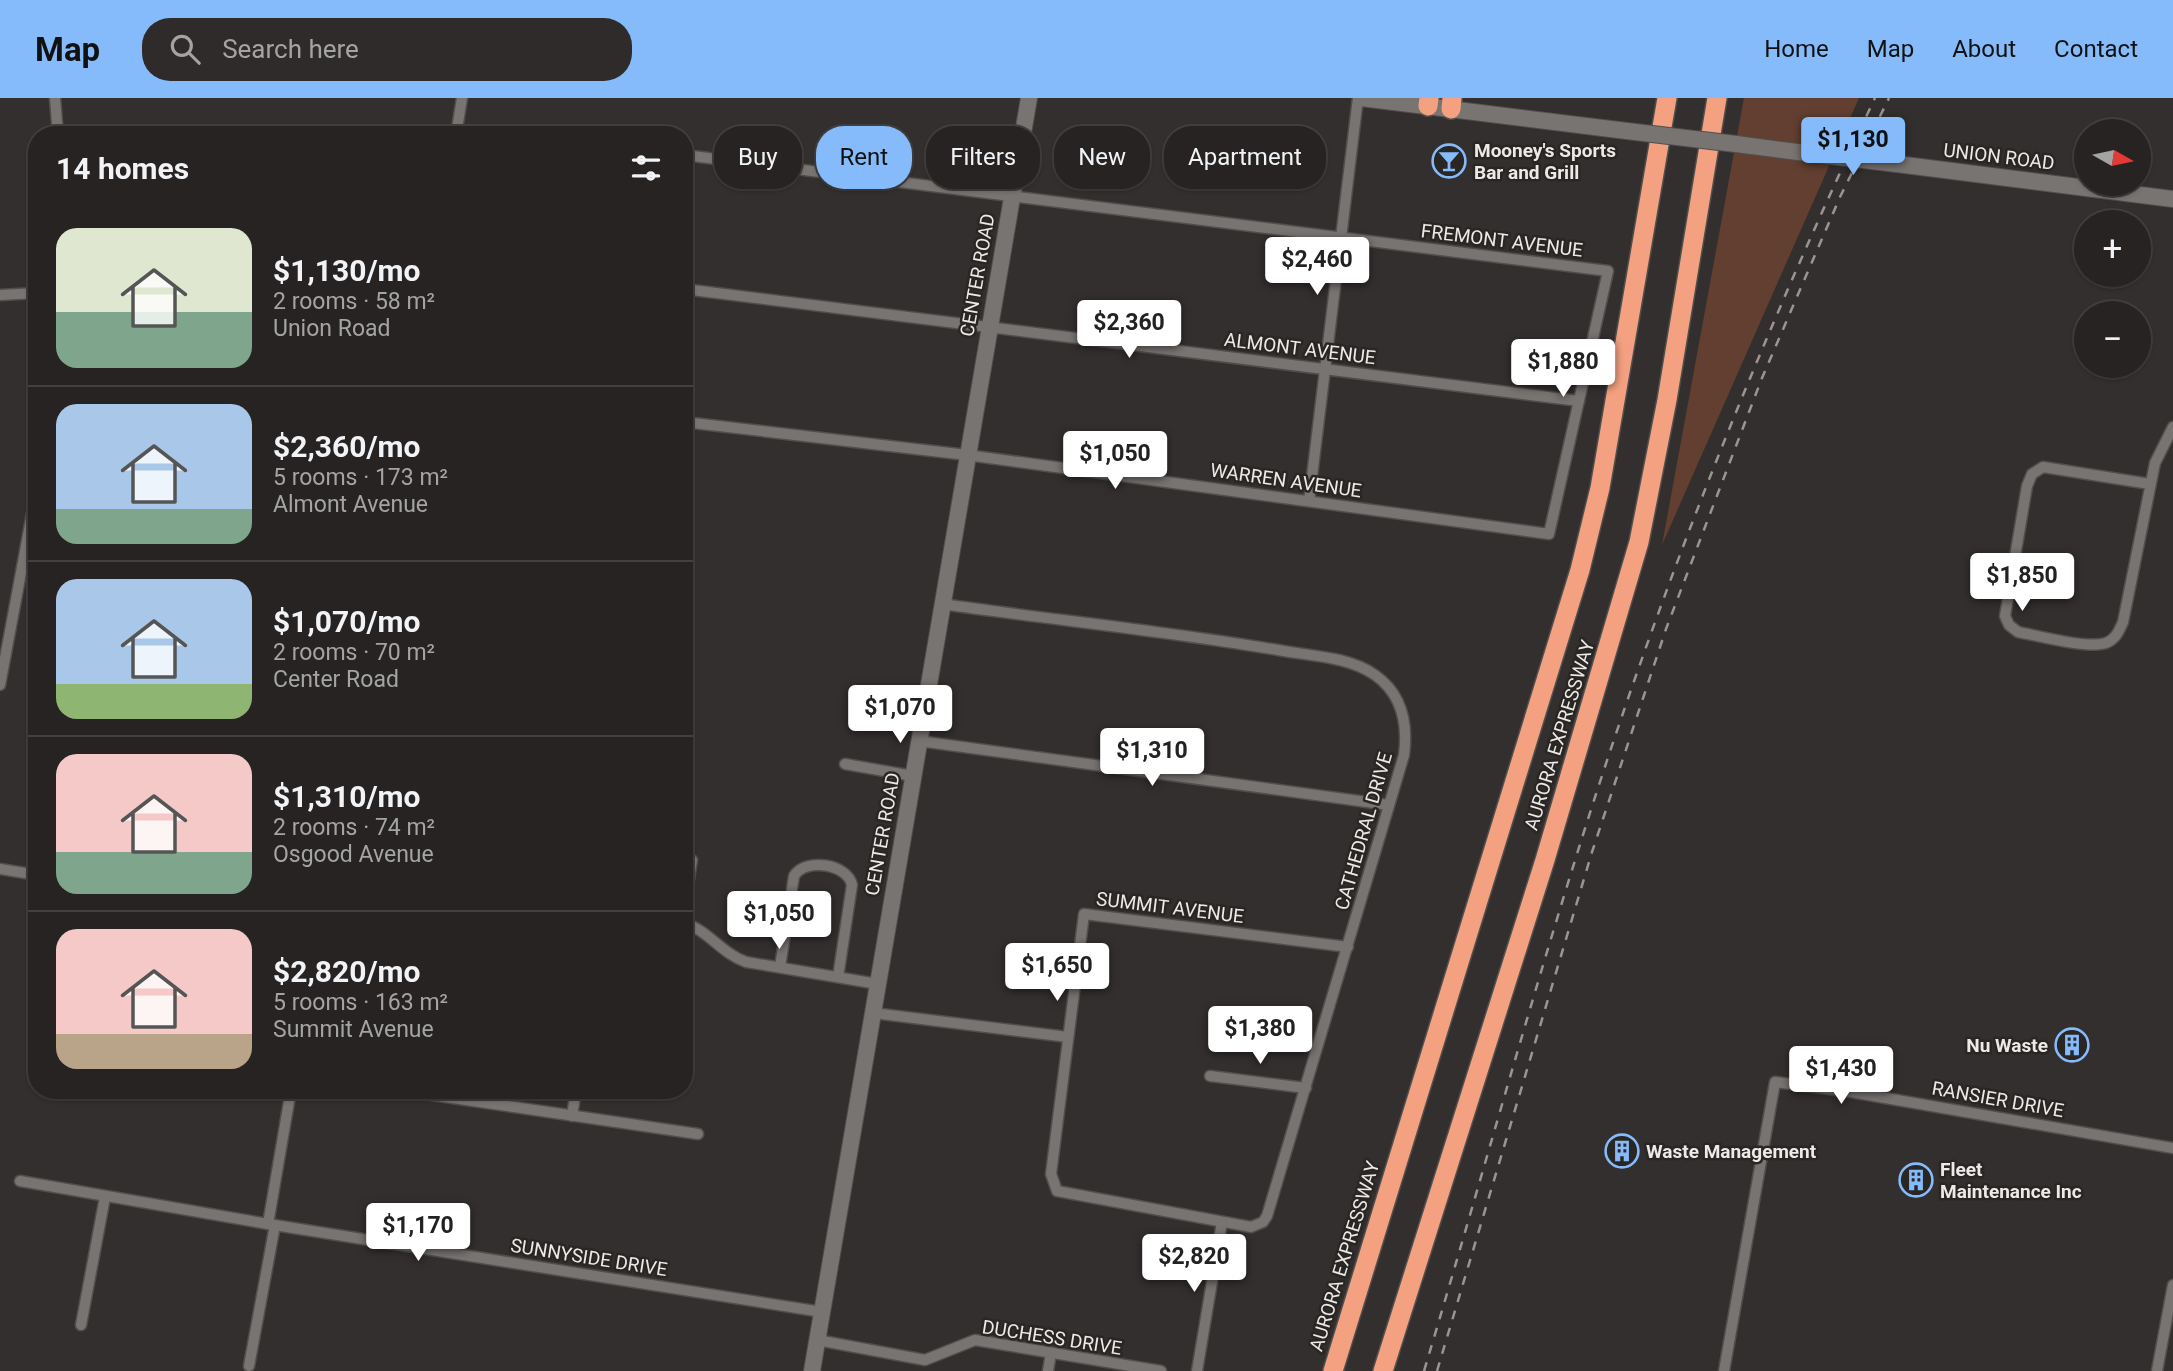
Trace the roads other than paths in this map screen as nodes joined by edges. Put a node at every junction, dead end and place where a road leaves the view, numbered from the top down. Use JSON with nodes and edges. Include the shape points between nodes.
{"nodes":[{"id":1,"x":55,"y":98,"type":"edge"},
{"id":2,"x":462,"y":98,"type":"edge"},
{"id":3,"x":1029,"y":98,"type":"edge"},
{"id":4,"x":1359,"y":98,"type":"edge"},
{"id":5,"x":1667,"y":98,"type":"edge"},
{"id":6,"x":1717,"y":98,"type":"edge"},
{"id":7,"x":1428,"y":102,"type":"edge"},
{"id":8,"x":1452,"y":104,"type":"edge"},
{"id":9,"x":57,"y":126,"type":"edge"},
{"id":10,"x":457,"y":126,"type":"edge"},
{"id":11,"x":693,"y":156,"type":"edge"},
{"id":12,"x":1012,"y":195,"type":"junction"},
{"id":13,"x":2173,"y":199,"type":"edge"},
{"id":14,"x":1340,"y":238,"type":"junction"},
{"id":15,"x":693,"y":290,"type":"edge"},
{"id":16,"x":28,"y":293,"type":"edge"},
{"id":17,"x":0,"y":295,"type":"edge"},
{"id":18,"x":989,"y":328,"type":"junction"},
{"id":19,"x":1325,"y":369,"type":"junction"},
{"id":20,"x":1578,"y":401,"type":"junction"},
{"id":21,"x":693,"y":423,"type":"edge"},
{"id":22,"x":2173,"y":427,"type":"edge"},
{"id":23,"x":967,"y":455,"type":"junction"},
{"id":24,"x":2150,"y":484,"type":"junction"},
{"id":25,"x":1308,"y":501,"type":"junction"},
{"id":26,"x":28,"y":535,"type":"edge"},
{"id":27,"x":942,"y":604,"type":"junction"},
{"id":28,"x":0,"y":685,"type":"edge"},
{"id":29,"x":919,"y":741,"type":"junction"},
{"id":30,"x":845,"y":764,"type":"dead end"},
{"id":31,"x":913,"y":776,"type":"junction"},
{"id":32,"x":1389,"y":805,"type":"junction"},
{"id":33,"x":0,"y":869,"type":"edge"},
{"id":34,"x":28,"y":874,"type":"edge"},
{"id":35,"x":693,"y":926,"type":"edge"},
{"id":36,"x":1348,"y":947,"type":"junction"},
{"id":37,"x":780,"y":967,"type":"junction"},
{"id":38,"x":838,"y":977,"type":"junction"},
{"id":39,"x":878,"y":984,"type":"junction"},
{"id":40,"x":873,"y":1013,"type":"junction"},
{"id":41,"x":1068,"y":1037,"type":"junction"},
{"id":42,"x":1210,"y":1076,"type":"dead end"},
{"id":43,"x":1306,"y":1088,"type":"junction"},
{"id":44,"x":290,"y":1099,"type":"edge"},
{"id":45,"x":458,"y":1099,"type":"edge"},
{"id":46,"x":575,"y":1099,"type":"edge"},
{"id":47,"x":572,"y":1116,"type":"junction"},
{"id":48,"x":698,"y":1134,"type":"dead end"},
{"id":49,"x":2173,"y":1148,"type":"edge"},
{"id":50,"x":20,"y":1181,"type":"dead end"},
{"id":51,"x":105,"y":1197,"type":"junction"},
{"id":52,"x":1222,"y":1222,"type":"junction"},
{"id":53,"x":271,"y":1225,"type":"junction"},
{"id":54,"x":2173,"y":1285,"type":"edge"},
{"id":55,"x":822,"y":1312,"type":"junction"},
{"id":56,"x":81,"y":1325,"type":"dead end"},
{"id":57,"x":817,"y":1340,"type":"junction"},
{"id":58,"x":1051,"y":1353,"type":"junction"},
{"id":59,"x":249,"y":1366,"type":"dead end"},
{"id":60,"x":812,"y":1371,"type":"edge"},
{"id":61,"x":1048,"y":1371,"type":"edge"},
{"id":62,"x":1161,"y":1371,"type":"edge"},
{"id":63,"x":1197,"y":1371,"type":"edge"},
{"id":64,"x":1333,"y":1371,"type":"edge"},
{"id":65,"x":1384,"y":1371,"type":"edge"},
{"id":66,"x":1724,"y":1371,"type":"edge"},
{"id":67,"x":2157,"y":1371,"type":"edge"}],
"edges":[{"from":1,"to":9,"type":"street"},
{"from":2,"to":10,"type":"street"},
{"from":3,"to":12,"type":"main road","name":"CENTER ROAD"},
{"from":4,"to":7,"type":"main road","name":"UNION ROAD"},
{"from":4,"to":14,"type":"street"},
{"from":5,"to":64,"type":"highway","name":"AURORA EXPRESSWAY","via":[[1600,488],[1580,570]]},
{"from":6,"to":65,"type":"highway","name":"AURORA EXPRESSWAY","via":[[1639,542],[1545,860]]},
{"from":7,"to":8,"type":"main road","name":"UNION ROAD"},
{"from":8,"to":13,"type":"main road","name":"UNION ROAD","bridge":true,"via":[[1627,131]]},
{"from":11,"to":12,"type":"street","name":"FREMONT AVENUE"},
{"from":12,"to":14,"type":"street","name":"FREMONT AVENUE"},
{"from":12,"to":18,"type":"main road","name":"CENTER ROAD"},
{"from":14,"to":19,"type":"street"},
{"from":14,"to":20,"type":"street","name":"FREMONT AVENUE","via":[[1608,271]]},
{"from":15,"to":18,"type":"street","name":"ALMONT AVENUE"},
{"from":16,"to":17,"type":"street"},
{"from":18,"to":19,"type":"street","name":"ALMONT AVENUE"},
{"from":18,"to":23,"type":"main road","name":"CENTER ROAD"},
{"from":19,"to":20,"type":"street","name":"ALMONT AVENUE"},
{"from":19,"to":25,"type":"street"},
{"from":20,"to":25,"type":"street","name":"WARREN AVENUE","via":[[1549,534]]},
{"from":21,"to":23,"type":"street","name":"WARREN AVENUE"},
{"from":22,"to":24,"type":"street"},
{"from":23,"to":25,"type":"street","name":"WARREN AVENUE"},
{"from":23,"to":27,"type":"main road","name":"CENTER ROAD"},
{"from":24,"to":24,"type":"street","via":[[2117,636],[2092,644],[2018,632],[2009,625],[2005,616],[2032,474],[2043,467]]},
{"from":26,"to":28,"type":"street"},
{"from":27,"to":29,"type":"main road","name":"CENTER ROAD"},
{"from":27,"to":32,"type":"street","name":"CATHEDRAL DRIVE","via":[[1236,643],[1365,669],[1395,697],[1406,729],[1404,755]]},
{"from":29,"to":31,"type":"main road","name":"CENTER ROAD"},
{"from":29,"to":32,"type":"street"},
{"from":30,"to":31,"type":"street"},
{"from":31,"to":39,"type":"main road","name":"CENTER ROAD"},
{"from":32,"to":36,"type":"street","name":"CATHEDRAL DRIVE"},
{"from":33,"to":34,"type":"street"},
{"from":35,"to":37,"type":"street","via":[[731,956]]},
{"from":36,"to":41,"type":"street","name":"SUMMIT AVENUE","via":[[1084,914]]},
{"from":36,"to":43,"type":"street","name":"CATHEDRAL DRIVE"},
{"from":37,"to":38,"type":"street"},
{"from":37,"to":38,"type":"street","via":[[799,868],[807,864],[844,870],[852,885]]},
{"from":38,"to":39,"type":"street"},
{"from":39,"to":40,"type":"main road","name":"CENTER ROAD"},
{"from":40,"to":41,"type":"street"},
{"from":40,"to":55,"type":"main road","name":"CENTER ROAD"},
{"from":41,"to":52,"type":"street","name":"SUMMIT AVENUE","via":[[1051,1174],[1057,1191]]},
{"from":42,"to":43,"type":"street"},
{"from":43,"to":52,"type":"street","name":"CATHEDRAL DRIVE","via":[[1267,1216],[1251,1227]]},
{"from":44,"to":53,"type":"street"},
{"from":45,"to":47,"type":"street"},
{"from":46,"to":47,"type":"street"},
{"from":47,"to":48,"type":"street"},
{"from":49,"to":66,"type":"street","name":"RANSIER DRIVE","via":[[1775,1082]]},
{"from":50,"to":51,"type":"street","name":"SUNNYSIDE DRIVE"},
{"from":51,"to":53,"type":"street","name":"SUNNYSIDE DRIVE"},
{"from":51,"to":56,"type":"street"},
{"from":52,"to":63,"type":"street"},
{"from":53,"to":55,"type":"street","name":"SUNNYSIDE DRIVE"},
{"from":53,"to":59,"type":"street"},
{"from":54,"to":67,"type":"street"},
{"from":55,"to":57,"type":"main road","name":"CENTER ROAD"},
{"from":57,"to":58,"type":"street","name":"DUCHESS DRIVE","via":[[925,1360],[975,1340]]},
{"from":57,"to":60,"type":"main road","name":"CENTER ROAD"},
{"from":58,"to":61,"type":"street"},
{"from":58,"to":62,"type":"street","name":"DUCHESS DRIVE"}]}
